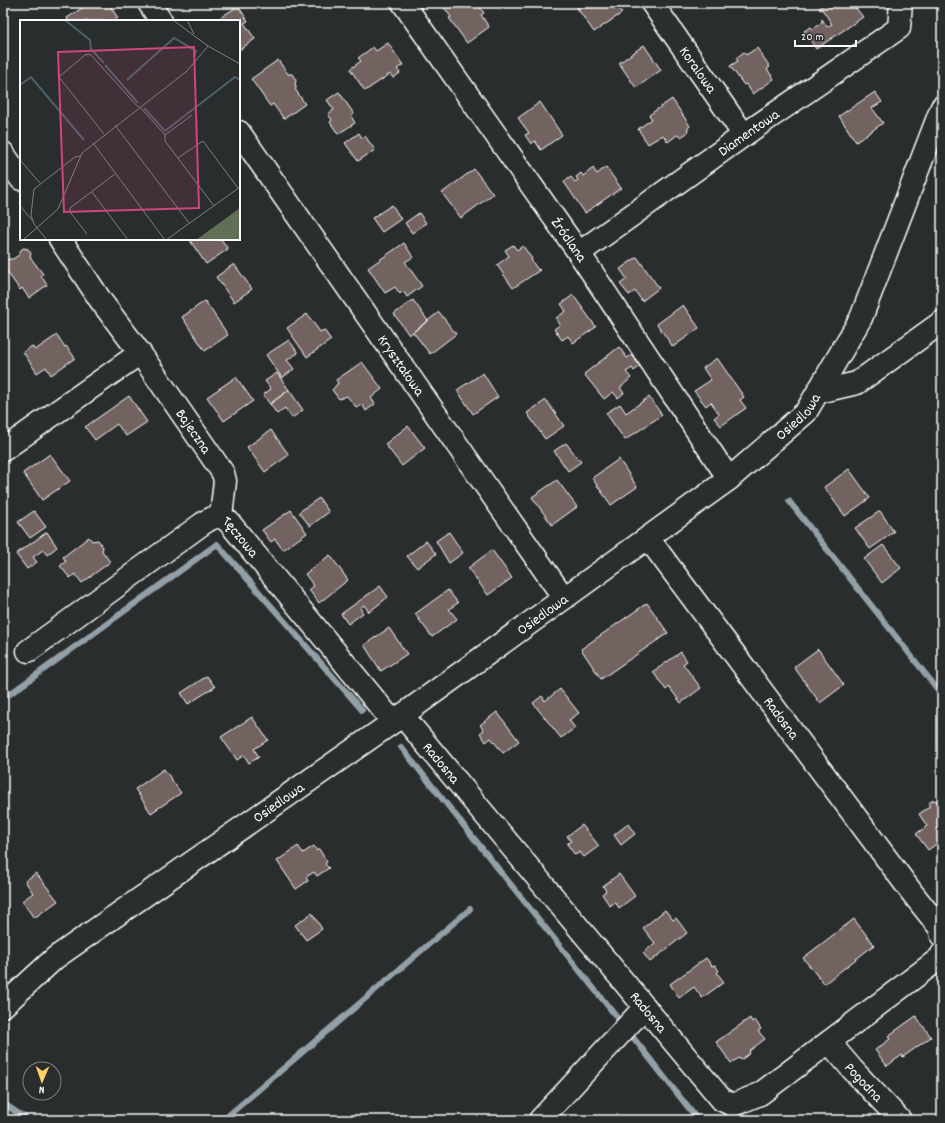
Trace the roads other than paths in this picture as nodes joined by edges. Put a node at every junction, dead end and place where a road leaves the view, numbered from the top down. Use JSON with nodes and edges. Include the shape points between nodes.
{"nodes":[{"id":1,"x":149,"y":3,"type":"edge"},
{"id":2,"x":404,"y":3,"type":"edge"},
{"id":3,"x":652,"y":3,"type":"edge"},
{"id":4,"x":901,"y":3,"type":"edge"},
{"id":5,"x":160,"y":20,"type":"edge"},
{"id":6,"x":942,"y":107,"type":"edge"},
{"id":7,"x":240,"y":133,"type":"edge"},
{"id":8,"x":744,"y":135,"type":"junction"},
{"id":9,"x":3,"y":153,"type":"edge"},
{"id":10,"x":20,"y":178,"type":"edge"},
{"id":11,"x":61,"y":240,"type":"edge"},
{"id":12,"x":579,"y":253,"type":"junction"},
{"id":13,"x":942,"y":322,"type":"edge"},
{"id":14,"x":140,"y":353,"type":"junction"},
{"id":15,"x":818,"y":392,"type":"junction"},
{"id":16,"x":3,"y":450,"type":"edge"},
{"id":17,"x":729,"y":479,"type":"junction"},
{"id":18,"x":221,"y":516,"type":"junction"},
{"id":19,"x":648,"y":538,"type":"junction"},
{"id":20,"x":564,"y":598,"type":"junction"},
{"id":21,"x":28,"y":651,"type":"dead end"},
{"id":22,"x":397,"y":719,"type":"junction"},
{"id":23,"x":942,"y":936,"type":"edge"},
{"id":24,"x":942,"y":954,"type":"edge"},
{"id":25,"x":3,"y":1006,"type":"edge"},
{"id":26,"x":645,"y":1007,"type":"junction"},
{"id":27,"x":829,"y":1042,"type":"junction"},
{"id":28,"x":540,"y":1120,"type":"edge"},
{"id":29,"x":900,"y":1120,"type":"edge"}],
"edges":[{"from":1,"to":5,"type":"street"},
{"from":2,"to":12,"type":"street","name":"Źródlana"},
{"from":3,"to":8,"type":"street","name":"Koralowa"},
{"from":4,"to":8,"type":"street","name":"Diamentowa","via":[[899,28]]},
{"from":6,"to":15,"type":"street","name":"Osiedlowa","via":[[861,318]]},
{"from":7,"to":20,"type":"street","name":"Kryształowa"},
{"from":8,"to":12,"type":"street","name":"Diamentowa"},
{"from":9,"to":10,"type":"street"},
{"from":11,"to":14,"type":"street","name":"Bajeczna","via":[[101,301]]},
{"from":12,"to":17,"type":"street","name":"Źródlana"},
{"from":13,"to":15,"type":"street","via":[[857,383]]},
{"from":14,"to":16,"type":"street"},
{"from":14,"to":18,"type":"street","name":"Bajeczna","via":[[223,473],[225,481]]},
{"from":15,"to":17,"type":"street","name":"Osiedlowa","via":[[806,412]]},
{"from":17,"to":19,"type":"street","name":"Osiedlowa"},
{"from":18,"to":21,"type":"street","name":"Tęczowa","via":[[211,518],[202,524]]},
{"from":18,"to":22,"type":"street","name":"Tęczowa","via":[[228,521]]},
{"from":19,"to":20,"type":"street","name":"Osiedlowa"},
{"from":19,"to":23,"type":"street","name":"Radosna","via":[[912,894],[940,928]]},
{"from":20,"to":22,"type":"street","name":"Osiedlowa"},
{"from":22,"to":25,"type":"street","name":"Osiedlowa","via":[[56,958]]},
{"from":22,"to":26,"type":"street","name":"Radosna"},
{"from":24,"to":27,"type":"street","name":"Radosna"},
{"from":26,"to":27,"type":"street","name":"Radosna","via":[[722,1100],[734,1105],[760,1094]]},
{"from":26,"to":28,"type":"street"},
{"from":27,"to":29,"type":"street","name":"Pogodna"}]}
